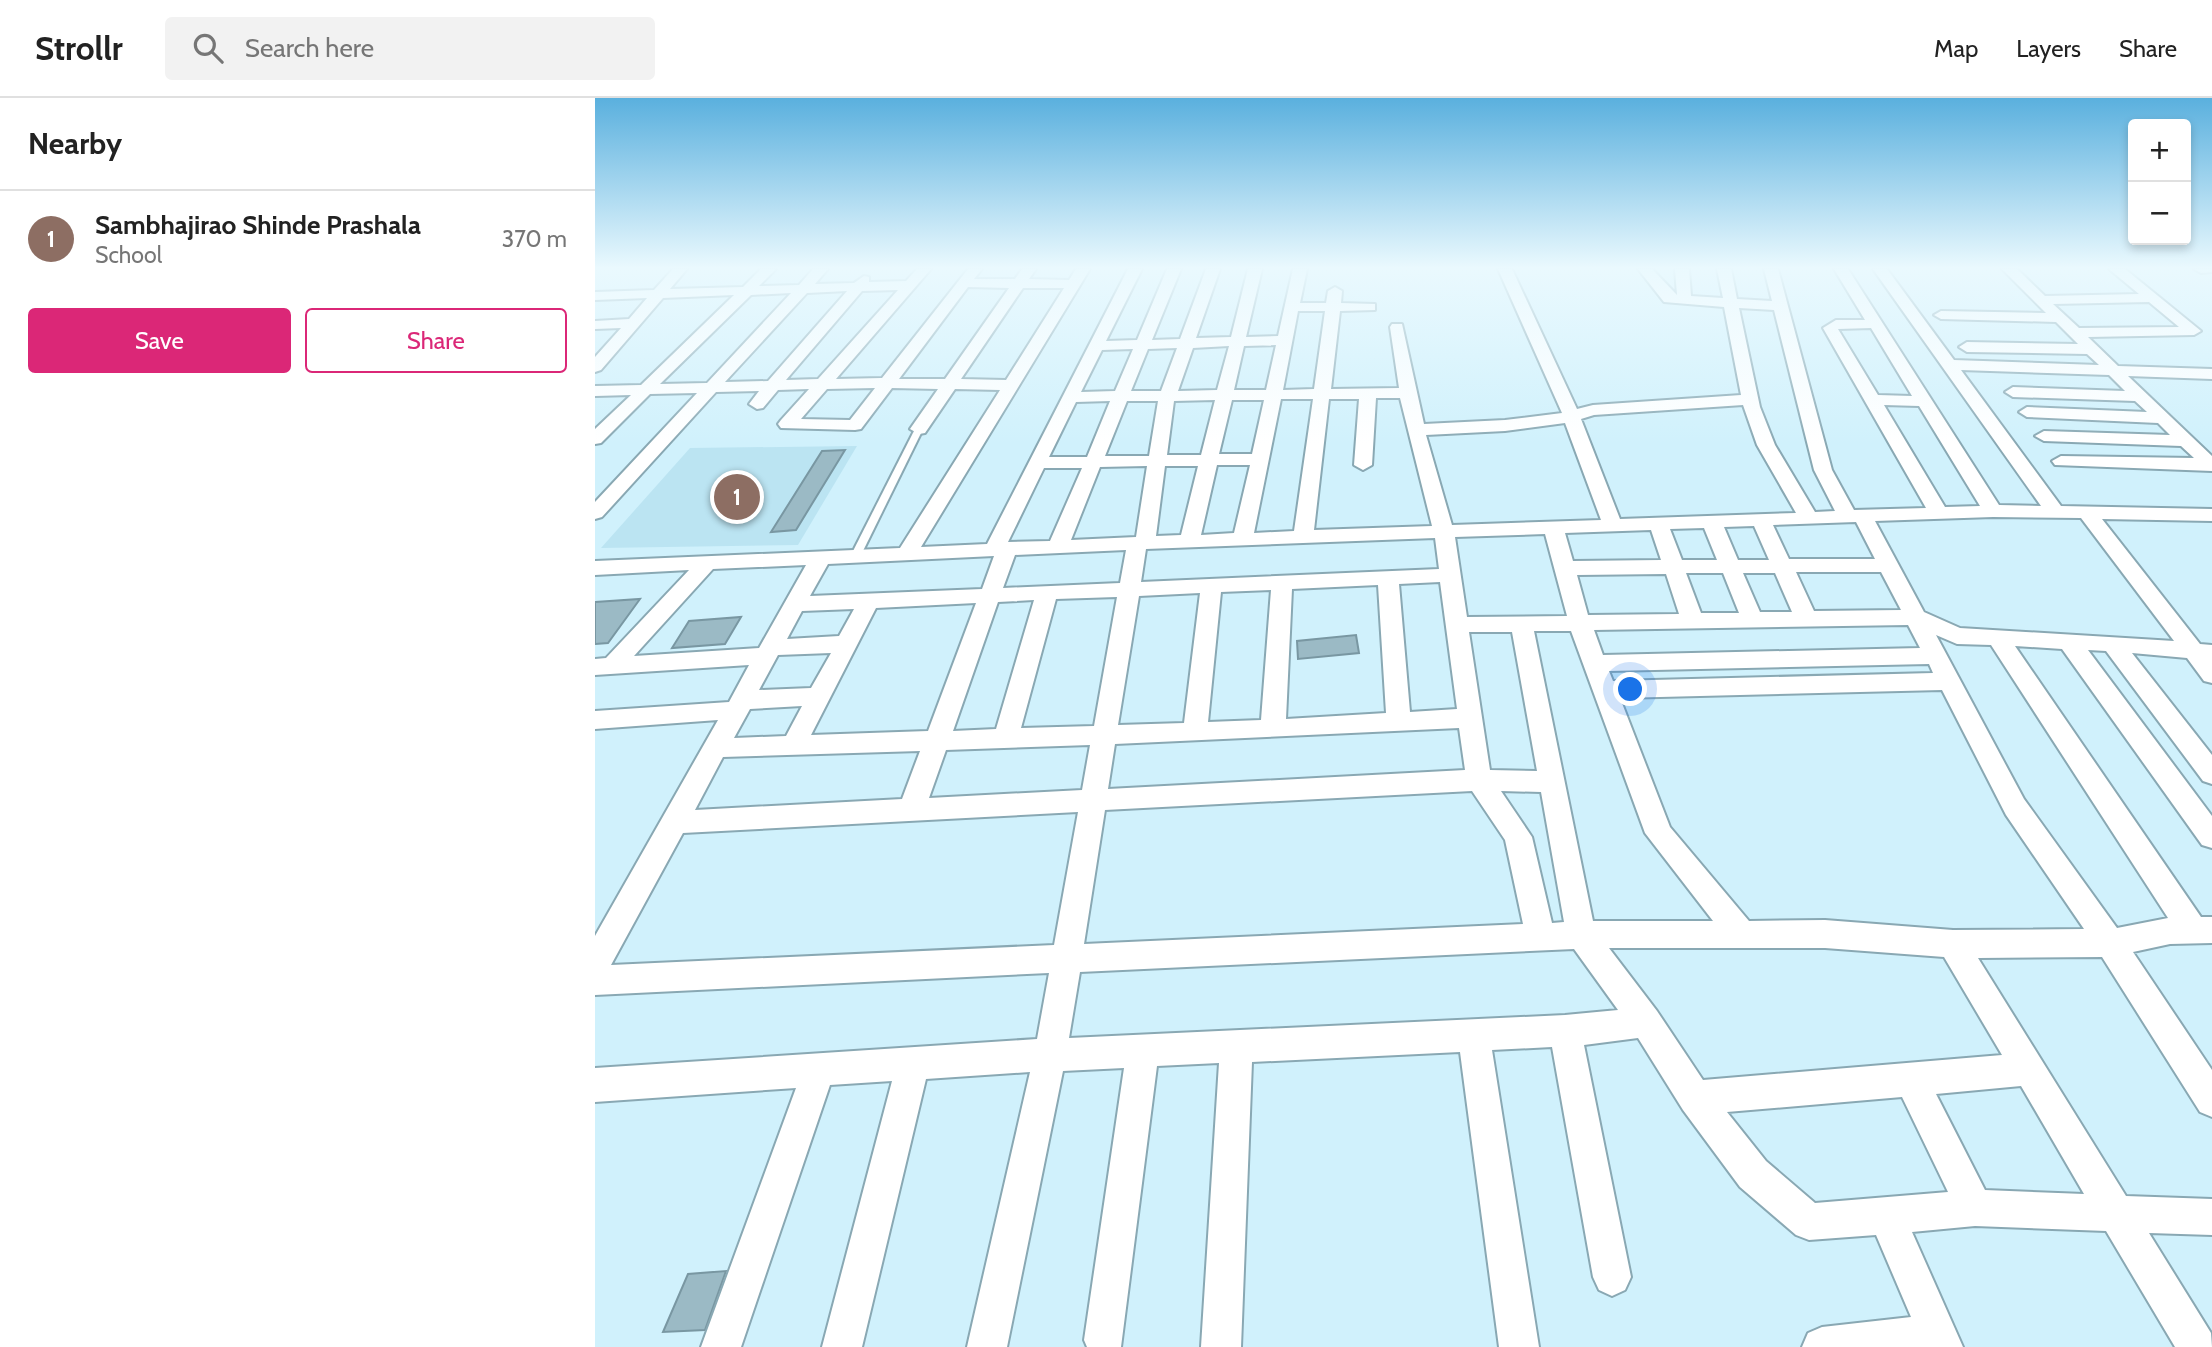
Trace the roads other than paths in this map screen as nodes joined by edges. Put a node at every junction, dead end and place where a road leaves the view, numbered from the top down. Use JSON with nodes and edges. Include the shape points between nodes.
{"nodes":[{"id":1,"x":629,"y":327,"type":"edge"},
{"id":2,"x":711,"y":327,"type":"edge"},
{"id":3,"x":767,"y":327,"type":"edge"},
{"id":4,"x":823,"y":327,"type":"edge"},
{"id":5,"x":872,"y":327,"type":"edge"},
{"id":6,"x":930,"y":327,"type":"edge"},
{"id":7,"x":990,"y":327,"type":"edge"},
{"id":8,"x":1047,"y":327,"type":"edge"},
{"id":9,"x":1105,"y":327,"type":"edge"},
{"id":10,"x":1149,"y":327,"type":"edge"},
{"id":11,"x":1192,"y":327,"type":"edge"},
{"id":12,"x":1240,"y":327,"type":"edge"},
{"id":13,"x":1288,"y":327,"type":"edge"},
{"id":14,"x":1330,"y":327,"type":"edge"},
{"id":15,"x":1397,"y":327,"type":"dead end"},
{"id":16,"x":1531,"y":327,"type":"edge"},
{"id":17,"x":1737,"y":327,"type":"edge"},
{"id":18,"x":1785,"y":327,"type":"edge"},
{"id":19,"x":1831,"y":327,"type":"edge"},
{"id":20,"x":1879,"y":327,"type":"edge"},
{"id":21,"x":1922,"y":327,"type":"edge"},
{"id":22,"x":2069,"y":327,"type":"edge"},
{"id":23,"x":2131,"y":327,"type":"edge"},
{"id":24,"x":2193,"y":327,"type":"edge"},
{"id":25,"x":2138,"y":333,"type":"junction"},
{"id":26,"x":1285,"y":340,"type":"junction"},
{"id":27,"x":2083,"y":340,"type":"junction"},
{"id":28,"x":1236,"y":342,"type":"junction"},
{"id":29,"x":1965,"y":342,"type":"dead end"},
{"id":30,"x":1186,"y":343,"type":"junction"},
{"id":31,"x":1141,"y":345,"type":"junction"},
{"id":32,"x":1095,"y":346,"type":"junction"},
{"id":33,"x":596,"y":365,"type":"edge"},
{"id":34,"x":1949,"y":365,"type":"junction"},
{"id":35,"x":2113,"y":370,"type":"junction"},
{"id":36,"x":2212,"y":374,"type":"edge"},
{"id":37,"x":887,"y":383,"type":"junction"},
{"id":38,"x":822,"y":384,"type":"junction"},
{"id":39,"x":951,"y":384,"type":"junction"},
{"id":40,"x":773,"y":385,"type":"junction"},
{"id":41,"x":1011,"y":385,"type":"junction"},
{"id":42,"x":712,"y":387,"type":"junction"},
{"id":43,"x":647,"y":389,"type":"junction"},
{"id":44,"x":595,"y":391,"type":"edge"},
{"id":45,"x":2013,"y":392,"type":"dead end"},
{"id":46,"x":1320,"y":393,"type":"junction"},
{"id":47,"x":1368,"y":393,"type":"junction"},
{"id":48,"x":1407,"y":393,"type":"junction"},
{"id":49,"x":1168,"y":396,"type":"junction"},
{"id":50,"x":1222,"y":396,"type":"junction"},
{"id":51,"x":1273,"y":396,"type":"junction"},
{"id":52,"x":2139,"y":396,"type":"junction"},
{"id":53,"x":1069,"y":397,"type":"junction"},
{"id":54,"x":1120,"y":397,"type":"junction"},
{"id":55,"x":1751,"y":399,"type":"junction"},
{"id":56,"x":1872,"y":400,"type":"junction"},
{"id":57,"x":1924,"y":401,"type":"junction"},
{"id":58,"x":757,"y":404,"type":"dead end"},
{"id":59,"x":2027,"y":412,"type":"dead end"},
{"id":60,"x":1572,"y":417,"type":"junction"},
{"id":61,"x":2162,"y":418,"type":"junction"},
{"id":62,"x":919,"y":429,"type":"joint"},
{"id":63,"x":1416,"y":430,"type":"junction"},
{"id":64,"x":2044,"y":436,"type":"dead end"},
{"id":65,"x":595,"y":439,"type":"edge"},
{"id":66,"x":2186,"y":441,"type":"junction"},
{"id":67,"x":1259,"y":459,"type":"junction"},
{"id":68,"x":1208,"y":460,"type":"junction"},
{"id":69,"x":2061,"y":461,"type":"dead end"},
{"id":70,"x":1093,"y":462,"type":"junction"},
{"id":71,"x":1155,"y":462,"type":"junction"},
{"id":72,"x":1036,"y":463,"type":"junction"},
{"id":73,"x":1363,"y":465,"type":"dead end"},
{"id":74,"x":2211,"y":465,"type":"edge"},
{"id":75,"x":1993,"y":511,"type":"junction"},
{"id":76,"x":595,"y":513,"type":"edge"},
{"id":77,"x":1939,"y":513,"type":"junction"},
{"id":78,"x":2056,"y":513,"type":"junction"},
{"id":79,"x":2087,"y":513,"type":"junction"},
{"id":80,"x":2212,"y":515,"type":"edge"},
{"id":81,"x":1855,"y":517,"type":"junction"},
{"id":82,"x":1809,"y":518,"type":"junction"},
{"id":83,"x":1761,"y":520,"type":"junction"},
{"id":84,"x":1712,"y":523,"type":"junction"},
{"id":85,"x":1659,"y":525,"type":"junction"},
{"id":86,"x":1613,"y":527,"type":"junction"},
{"id":87,"x":1554,"y":529,"type":"junction"},
{"id":88,"x":1444,"y":533,"type":"junction"},
{"id":89,"x":1303,"y":538,"type":"junction"},
{"id":90,"x":1243,"y":540,"type":"junction"},
{"id":91,"x":1189,"y":542,"type":"junction"},
{"id":92,"x":1141,"y":543,"type":"junction"},
{"id":93,"x":1058,"y":547,"type":"junction"},
{"id":94,"x":1001,"y":549,"type":"junction"},
{"id":95,"x":907,"y":553,"type":"junction"},
{"id":96,"x":856,"y":555,"type":"junction"},
{"id":97,"x":821,"y":557,"type":"junction"},
{"id":98,"x":708,"y":562,"type":"junction"},
{"id":99,"x":1782,"y":565,"type":"junction"},
{"id":100,"x":1888,"y":565,"type":"junction"},
{"id":101,"x":1730,"y":566,"type":"junction"},
{"id":102,"x":1675,"y":567,"type":"junction"},
{"id":103,"x":595,"y":568,"type":"edge"},
{"id":104,"x":1566,"y":568,"type":"junction"},
{"id":105,"x":1450,"y":575,"type":"junction"},
{"id":106,"x":1388,"y":579,"type":"junction"},
{"id":107,"x":1282,"y":583,"type":"junction"},
{"id":108,"x":1211,"y":586,"type":"junction"},
{"id":109,"x":1130,"y":589,"type":"junction"},
{"id":110,"x":1047,"y":593,"type":"junction"},
{"id":111,"x":990,"y":595,"type":"junction"},
{"id":112,"x":869,"y":601,"type":"junction"},
{"id":113,"x":795,"y":604,"type":"junction"},
{"id":114,"x":1916,"y":617,"type":"junction"},
{"id":115,"x":1752,"y":618,"type":"junction"},
{"id":116,"x":1806,"y":618,"type":"junction"},
{"id":117,"x":1692,"y":619,"type":"junction"},
{"id":118,"x":1579,"y":621,"type":"junction"},
{"id":119,"x":1521,"y":622,"type":"junction"},
{"id":120,"x":1457,"y":625,"type":"junction"},
{"id":121,"x":1998,"y":638,"type":"junction"},
{"id":122,"x":2069,"y":642,"type":"junction"},
{"id":123,"x":2112,"y":643,"type":"junction"},
{"id":124,"x":846,"y":644,"type":"junction"},
{"id":125,"x":2202,"y":651,"type":"edge"},
{"id":126,"x":768,"y":652,"type":"junction"},
{"id":127,"x":1938,"y":656,"type":"junction"},
{"id":128,"x":1595,"y":663,"type":"junction"},
{"id":129,"x":604,"y":666,"type":"edge"},
{"id":130,"x":2212,"y":675,"type":"edge"},
{"id":131,"x":1951,"y":681,"type":"junction"},
{"id":132,"x":1605,"y":690,"type":"junction"},
{"id":133,"x":818,"y":697,"type":"junction"},
{"id":134,"x":739,"y":705,"type":"junction"},
{"id":135,"x":1469,"y":718,"type":"junction"},
{"id":136,"x":595,"y":720,"type":"edge"},
{"id":137,"x":1398,"y":722,"type":"junction"},
{"id":138,"x":1273,"y":729,"type":"junction"},
{"id":139,"x":1195,"y":733,"type":"junction"},
{"id":140,"x":1104,"y":735,"type":"junction"},
{"id":141,"x":1006,"y":739,"type":"junction"},
{"id":142,"x":937,"y":741,"type":"junction"},
{"id":143,"x":793,"y":746,"type":"junction"},
{"id":144,"x":715,"y":748,"type":"junction"},
{"id":145,"x":2212,"y":774,"type":"edge"},
{"id":146,"x":1479,"y":780,"type":"junction"},
{"id":147,"x":1551,"y":782,"type":"junction"},
{"id":148,"x":1093,"y":801,"type":"junction"},
{"id":149,"x":911,"y":811,"type":"junction"},
{"id":150,"x":674,"y":822,"type":"junction"},
{"id":151,"x":2212,"y":837,"type":"edge"},
{"id":152,"x":2203,"y":930,"type":"edge"},
{"id":153,"x":1581,"y":935,"type":"junction"},
{"id":154,"x":1742,"y":935,"type":"junction"},
{"id":155,"x":1541,"y":937,"type":"junction"},
{"id":156,"x":2110,"y":943,"type":"junction"},
{"id":157,"x":1953,"y":944,"type":"junction"},
{"id":158,"x":1066,"y":959,"type":"junction"},
{"id":159,"x":595,"y":965,"type":"edge"},
{"id":160,"x":595,"y":980,"type":"edge"},
{"id":161,"x":1646,"y":1022,"type":"junction"},
{"id":162,"x":1565,"y":1031,"type":"junction"},
{"id":163,"x":1474,"y":1035,"type":"junction"},
{"id":164,"x":1236,"y":1046,"type":"junction"},
{"id":165,"x":1143,"y":1051,"type":"junction"},
{"id":166,"x":1049,"y":1056,"type":"junction"},
{"id":167,"x":913,"y":1064,"type":"junction"},
{"id":168,"x":2028,"y":1069,"type":"junction"},
{"id":169,"x":819,"y":1070,"type":"junction"},
{"id":170,"x":1911,"y":1080,"type":"junction"},
{"id":171,"x":595,"y":1085,"type":"edge"},
{"id":172,"x":1695,"y":1098,"type":"junction"},
{"id":173,"x":2212,"y":1100,"type":"edge"},
{"id":174,"x":1975,"y":1208,"type":"junction"},
{"id":175,"x":2117,"y":1214,"type":"junction"},
{"id":176,"x":1887,"y":1217,"type":"junction"},
{"id":177,"x":2212,"y":1217,"type":"edge"},
{"id":178,"x":1612,"y":1277,"type":"dead end"},
{"id":179,"x":1104,"y":1340,"type":"dead end"},
{"id":180,"x":1940,"y":1340,"type":"edge"},
{"id":181,"x":721,"y":1347,"type":"edge"},
{"id":182,"x":842,"y":1347,"type":"edge"},
{"id":183,"x":987,"y":1347,"type":"edge"},
{"id":184,"x":1221,"y":1347,"type":"edge"},
{"id":185,"x":1519,"y":1347,"type":"edge"},
{"id":186,"x":1822,"y":1347,"type":"edge"},
{"id":187,"x":2197,"y":1347,"type":"edge"}],
"edges":[{"from":1,"to":33,"type":"street"},
{"from":2,"to":43,"type":"street"},
{"from":3,"to":42,"type":"street"},
{"from":4,"to":40,"type":"street"},
{"from":5,"to":38,"type":"street"},
{"from":6,"to":37,"type":"street"},
{"from":7,"to":39,"type":"street"},
{"from":8,"to":41,"type":"street"},
{"from":9,"to":32,"type":"street"},
{"from":10,"to":31,"type":"street"},
{"from":11,"to":30,"type":"street"},
{"from":12,"to":28,"type":"street"},
{"from":13,"to":26,"type":"street"},
{"from":14,"to":46,"type":"street"},
{"from":15,"to":48,"type":"street"},
{"from":16,"to":60,"type":"street"},
{"from":17,"to":55,"type":"street"},
{"from":18,"to":81,"type":"street","via":[[1823,470]]},
{"from":19,"to":56,"type":"street"},
{"from":20,"to":57,"type":"street"},
{"from":21,"to":34,"type":"street"},
{"from":22,"to":27,"type":"street"},
{"from":23,"to":25,"type":"street"},
{"from":24,"to":25,"type":"street","via":[[2194,331]]},
{"from":25,"to":27,"type":"street"},
{"from":26,"to":28,"type":"street"},
{"from":26,"to":51,"type":"street"},
{"from":27,"to":29,"type":"street"},
{"from":27,"to":35,"type":"street"},
{"from":28,"to":30,"type":"street"},
{"from":28,"to":50,"type":"street"},
{"from":30,"to":31,"type":"street"},
{"from":30,"to":49,"type":"street"},
{"from":31,"to":32,"type":"street"},
{"from":31,"to":54,"type":"street"},
{"from":32,"to":53,"type":"street"},
{"from":34,"to":35,"type":"street"},
{"from":34,"to":78,"type":"street"},
{"from":35,"to":36,"type":"street"},
{"from":35,"to":52,"type":"street"},
{"from":37,"to":38,"type":"street"},
{"from":37,"to":38,"type":"street","via":[[855,425],[787,424]]},
{"from":37,"to":39,"type":"street"},
{"from":38,"to":40,"type":"street"},
{"from":39,"to":41,"type":"street"},
{"from":39,"to":62,"type":"street"},
{"from":40,"to":42,"type":"street"},
{"from":40,"to":58,"type":"street"},
{"from":41,"to":95,"type":"street"},
{"from":42,"to":43,"type":"street"},
{"from":42,"to":76,"type":"street"},
{"from":43,"to":44,"type":"street"},
{"from":43,"to":65,"type":"street"},
{"from":45,"to":52,"type":"street"},
{"from":46,"to":47,"type":"street"},
{"from":46,"to":51,"type":"street"},
{"from":46,"to":89,"type":"street"},
{"from":47,"to":48,"type":"street"},
{"from":47,"to":73,"type":"street"},
{"from":48,"to":63,"type":"street"},
{"from":49,"to":50,"type":"street"},
{"from":49,"to":54,"type":"street"},
{"from":49,"to":71,"type":"street"},
{"from":50,"to":51,"type":"street"},
{"from":50,"to":68,"type":"street"},
{"from":51,"to":67,"type":"street"},
{"from":52,"to":61,"type":"street"},
{"from":53,"to":54,"type":"street"},
{"from":53,"to":72,"type":"street"},
{"from":54,"to":70,"type":"street"},
{"from":55,"to":60,"type":"street","via":[[1593,410]]},
{"from":55,"to":82,"type":"street","via":[[1766,445]]},
{"from":56,"to":57,"type":"street"},
{"from":56,"to":77,"type":"street"},
{"from":57,"to":75,"type":"street"},
{"from":59,"to":61,"type":"street"},
{"from":60,"to":63,"type":"street"},
{"from":60,"to":86,"type":"street"},
{"from":61,"to":66,"type":"street"},
{"from":62,"to":96,"type":"lane"},
{"from":63,"to":88,"type":"street"},
{"from":64,"to":66,"type":"street"},
{"from":66,"to":74,"type":"street"},
{"from":67,"to":68,"type":"street"},
{"from":67,"to":90,"type":"street"},
{"from":68,"to":71,"type":"street"},
{"from":68,"to":91,"type":"street"},
{"from":69,"to":74,"type":"street"},
{"from":70,"to":71,"type":"street"},
{"from":70,"to":72,"type":"street"},
{"from":70,"to":93,"type":"street"},
{"from":71,"to":92,"type":"street"},
{"from":72,"to":94,"type":"street"},
{"from":75,"to":77,"type":"street"},
{"from":75,"to":78,"type":"street"},
{"from":77,"to":81,"type":"street"},
{"from":78,"to":79,"type":"street"},
{"from":79,"to":80,"type":"street"},
{"from":79,"to":125,"type":"street"},
{"from":81,"to":82,"type":"street"},
{"from":81,"to":100,"type":"street"},
{"from":82,"to":83,"type":"street"},
{"from":83,"to":84,"type":"street"},
{"from":83,"to":99,"type":"street"},
{"from":84,"to":85,"type":"street"},
{"from":84,"to":101,"type":"street"},
{"from":85,"to":86,"type":"street"},
{"from":85,"to":102,"type":"street"},
{"from":86,"to":87,"type":"street"},
{"from":87,"to":88,"type":"street"},
{"from":87,"to":104,"type":"street"},
{"from":88,"to":89,"type":"street"},
{"from":88,"to":105,"type":"street"},
{"from":89,"to":90,"type":"street"},
{"from":90,"to":91,"type":"street"},
{"from":91,"to":92,"type":"street"},
{"from":92,"to":93,"type":"street"},
{"from":92,"to":109,"type":"street"},
{"from":93,"to":94,"type":"street"},
{"from":94,"to":95,"type":"street"},
{"from":94,"to":111,"type":"street"},
{"from":95,"to":96,"type":"street"},
{"from":96,"to":97,"type":"street"},
{"from":97,"to":98,"type":"street"},
{"from":97,"to":113,"type":"street"},
{"from":98,"to":103,"type":"street"},
{"from":98,"to":129,"type":"street"},
{"from":99,"to":100,"type":"street"},
{"from":99,"to":101,"type":"street"},
{"from":99,"to":116,"type":"street"},
{"from":100,"to":114,"type":"street"},
{"from":101,"to":102,"type":"street"},
{"from":101,"to":115,"type":"street"},
{"from":102,"to":104,"type":"street"},
{"from":102,"to":117,"type":"street"},
{"from":104,"to":118,"type":"street"},
{"from":105,"to":106,"type":"street"},
{"from":105,"to":120,"type":"street"},
{"from":106,"to":107,"type":"street"},
{"from":106,"to":137,"type":"street"},
{"from":107,"to":108,"type":"street"},
{"from":107,"to":138,"type":"street"},
{"from":108,"to":109,"type":"street"},
{"from":108,"to":139,"type":"street"},
{"from":109,"to":110,"type":"street"},
{"from":109,"to":140,"type":"street"},
{"from":110,"to":111,"type":"street"},
{"from":110,"to":141,"type":"street"},
{"from":111,"to":112,"type":"street"},
{"from":111,"to":142,"type":"street"},
{"from":112,"to":113,"type":"street"},
{"from":112,"to":124,"type":"street"},
{"from":113,"to":126,"type":"street"},
{"from":114,"to":116,"type":"street"},
{"from":114,"to":121,"type":"street","via":[[1957,636]]},
{"from":114,"to":127,"type":"street"},
{"from":115,"to":116,"type":"street"},
{"from":115,"to":117,"type":"street"},
{"from":117,"to":118,"type":"street"},
{"from":118,"to":119,"type":"street"},
{"from":118,"to":128,"type":"street"},
{"from":119,"to":120,"type":"street"},
{"from":119,"to":147,"type":"street"},
{"from":120,"to":135,"type":"street"},
{"from":121,"to":122,"type":"street"},
{"from":121,"to":152,"type":"street"},
{"from":122,"to":123,"type":"street"},
{"from":122,"to":151,"type":"street"},
{"from":123,"to":125,"type":"street"},
{"from":123,"to":145,"type":"street"},
{"from":124,"to":126,"type":"street"},
{"from":124,"to":133,"type":"street"},
{"from":125,"to":130,"type":"street"},
{"from":126,"to":129,"type":"street"},
{"from":126,"to":134,"type":"street"},
{"from":127,"to":128,"type":"street"},
{"from":127,"to":131,"type":"street"},
{"from":128,"to":132,"type":"street"},
{"from":131,"to":132,"type":"street"},
{"from":131,"to":156,"type":"street","via":[[2015,807]]},
{"from":132,"to":154,"type":"street","via":[[1659,833]]},
{"from":133,"to":134,"type":"street"},
{"from":133,"to":143,"type":"street"},
{"from":134,"to":136,"type":"street"},
{"from":134,"to":144,"type":"street"},
{"from":135,"to":137,"type":"street"},
{"from":135,"to":146,"type":"street"},
{"from":137,"to":138,"type":"street"},
{"from":138,"to":139,"type":"street"},
{"from":139,"to":140,"type":"street"},
{"from":140,"to":141,"type":"street"},
{"from":140,"to":148,"type":"street"},
{"from":141,"to":142,"type":"street"},
{"from":142,"to":143,"type":"street"},
{"from":142,"to":149,"type":"street"},
{"from":143,"to":144,"type":"street"},
{"from":144,"to":150,"type":"street"},
{"from":146,"to":147,"type":"street"},
{"from":146,"to":148,"type":"street"},
{"from":146,"to":155,"type":"street","via":[[1518,837]]},
{"from":147,"to":153,"type":"street"},
{"from":148,"to":149,"type":"street"},
{"from":148,"to":158,"type":"street"},
{"from":149,"to":150,"type":"street"},
{"from":150,"to":159,"type":"street"},
{"from":152,"to":156,"type":"street","via":[[2170,931]]},
{"from":153,"to":154,"type":"street"},
{"from":153,"to":155,"type":"street"},
{"from":153,"to":161,"type":"street"},
{"from":154,"to":157,"type":"street","via":[[1825,934]]},
{"from":155,"to":158,"type":"street"},
{"from":156,"to":157,"type":"street"},
{"from":156,"to":173,"type":"street"},
{"from":157,"to":168,"type":"street"},
{"from":158,"to":160,"type":"street"},
{"from":158,"to":166,"type":"street"},
{"from":161,"to":162,"type":"street"},
{"from":161,"to":172,"type":"street"},
{"from":162,"to":163,"type":"street"},
{"from":162,"to":178,"type":"street"},
{"from":163,"to":164,"type":"street"},
{"from":163,"to":185,"type":"street"},
{"from":164,"to":165,"type":"street"},
{"from":164,"to":184,"type":"street"},
{"from":165,"to":166,"type":"street"},
{"from":165,"to":179,"type":"street"},
{"from":166,"to":167,"type":"street"},
{"from":166,"to":183,"type":"street"},
{"from":167,"to":169,"type":"street"},
{"from":167,"to":182,"type":"street"},
{"from":168,"to":170,"type":"street"},
{"from":168,"to":175,"type":"street"},
{"from":169,"to":171,"type":"street"},
{"from":169,"to":181,"type":"street"},
{"from":170,"to":172,"type":"street"},
{"from":170,"to":174,"type":"street"},
{"from":172,"to":176,"type":"street","via":[[1753,1174],[1809,1222]]},
{"from":174,"to":175,"type":"street"},
{"from":174,"to":176,"type":"street"},
{"from":175,"to":177,"type":"street"},
{"from":175,"to":187,"type":"street"},
{"from":176,"to":180,"type":"street"},
{"from":180,"to":186,"type":"street"}]}
